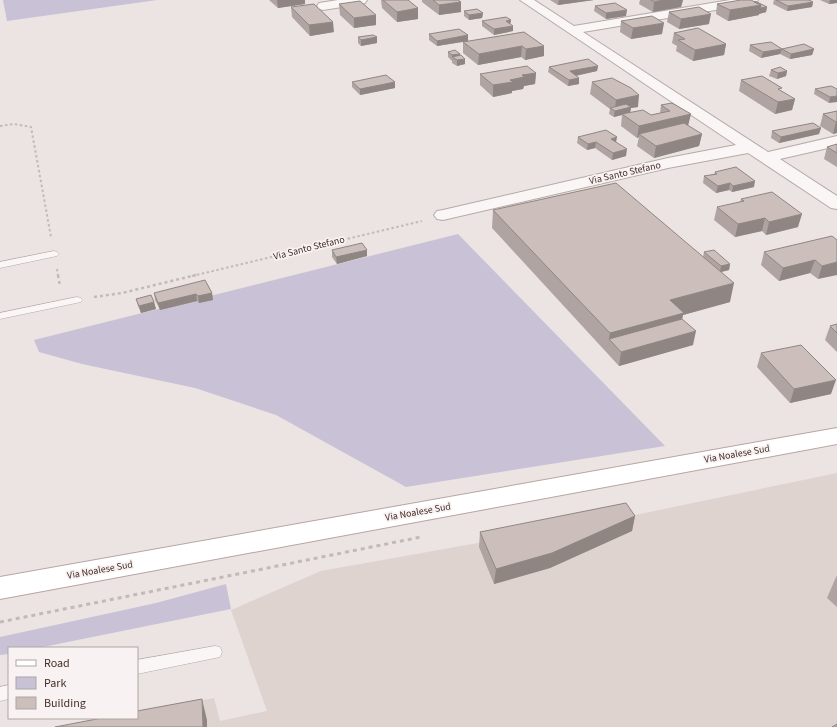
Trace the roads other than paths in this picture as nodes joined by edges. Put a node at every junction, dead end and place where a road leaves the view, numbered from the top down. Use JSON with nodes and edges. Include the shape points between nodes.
{"nodes":[{"id":1,"x":361,"y":0,"type":"edge"},
{"id":2,"x":526,"y":0,"type":"edge"},
{"id":3,"x":752,"y":0,"type":"edge"},
{"id":4,"x":323,"y":6,"type":"dead end"},
{"id":5,"x":572,"y":30,"type":"junction"},
{"id":6,"x":837,"y":141,"type":"edge"},
{"id":7,"x":752,"y":146,"type":"junction"},
{"id":8,"x":768,"y":157,"type":"junction"},
{"id":9,"x":837,"y":204,"type":"edge"},
{"id":10,"x":443,"y":215,"type":"road end"},
{"id":11,"x":54,"y":254,"type":"road end"},
{"id":12,"x":0,"y":265,"type":"edge"},
{"id":13,"x":77,"y":300,"type":"road end"},
{"id":14,"x":0,"y":316,"type":"edge"},
{"id":15,"x":837,"y":436,"type":"edge"},
{"id":16,"x":0,"y":588,"type":"edge"},
{"id":17,"x":215,"y":652,"type":"dead end"},
{"id":18,"x":138,"y":667,"type":"edge"}],
"edges":[{"from":1,"to":4,"type":"street"},
{"from":2,"to":5,"type":"street"},
{"from":3,"to":5,"type":"street"},
{"from":5,"to":7,"type":"street"},
{"from":6,"to":8,"type":"street"},
{"from":7,"to":8,"type":"street"},
{"from":7,"to":10,"type":"street","name":"Via Santo Stefano"},
{"from":8,"to":9,"type":"street"},
{"from":11,"to":12,"type":"lane"},
{"from":13,"to":14,"type":"lane"},
{"from":15,"to":16,"type":"main road","name":"Via Noalese Sud"},
{"from":17,"to":18,"type":"lane"}]}
